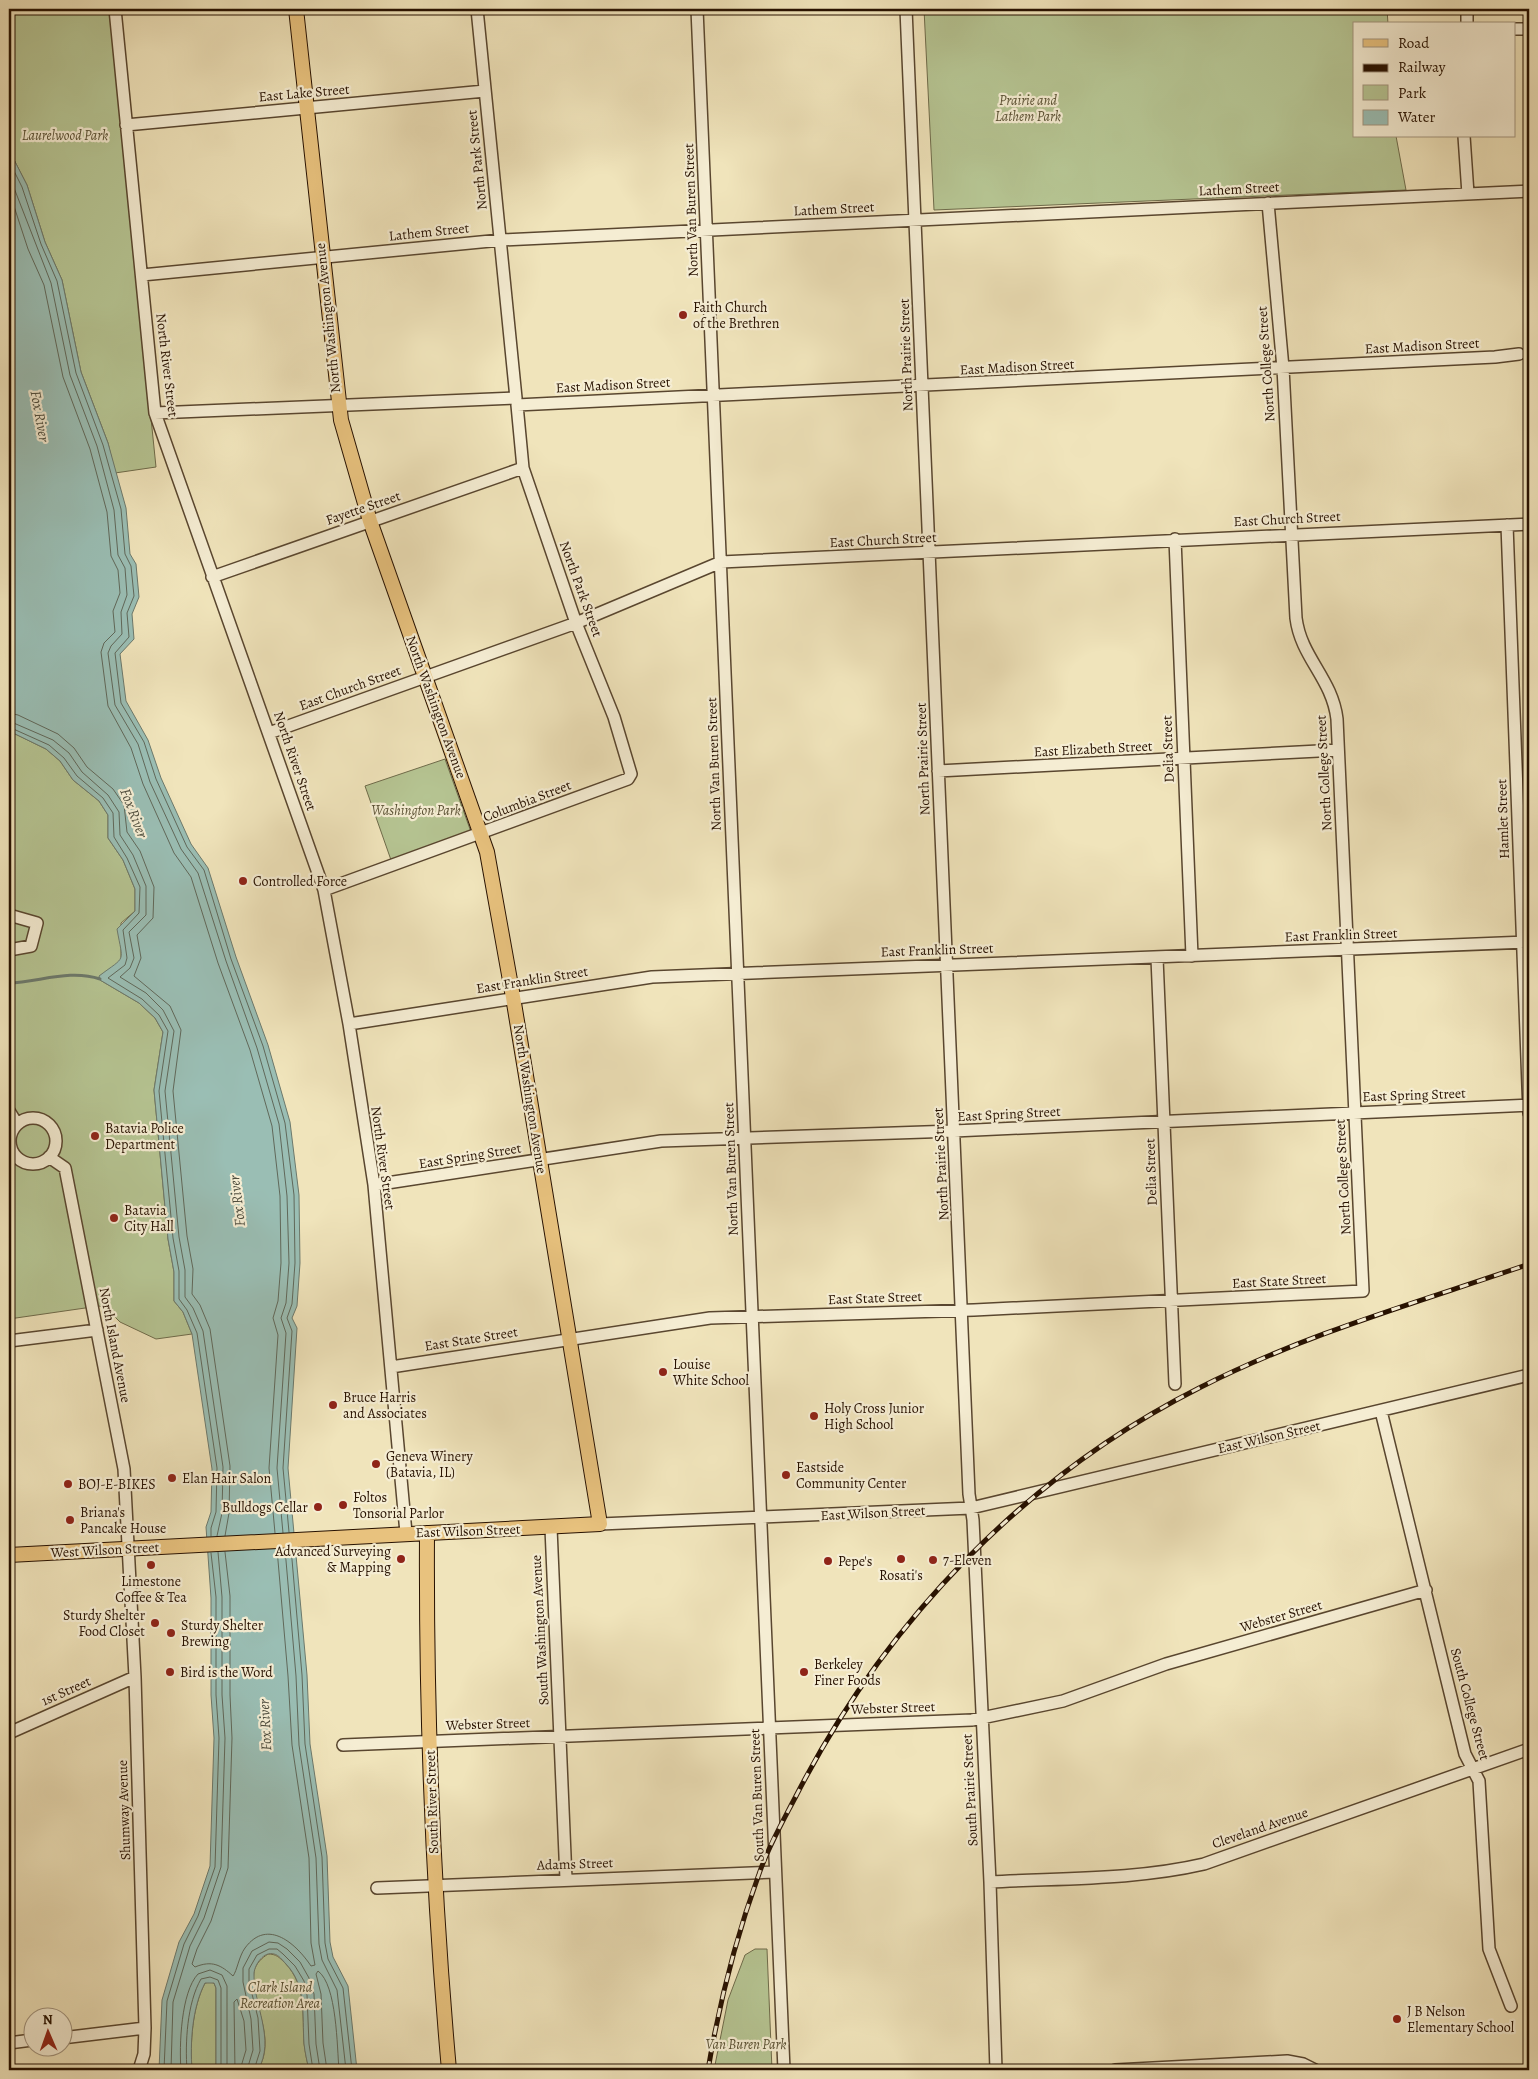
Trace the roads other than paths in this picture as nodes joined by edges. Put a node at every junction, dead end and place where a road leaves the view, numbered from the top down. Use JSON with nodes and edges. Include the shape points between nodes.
{"nodes":[{"id":1,"x":115,"y":9,"type":"edge"},
{"id":2,"x":296,"y":9,"type":"edge"},
{"id":3,"x":477,"y":9,"type":"edge"},
{"id":4,"x":698,"y":9,"type":"edge"},
{"id":5,"x":906,"y":9,"type":"edge"},
{"id":6,"x":1467,"y":9,"type":"edge"},
{"id":7,"x":1467,"y":22,"type":"edge"},
{"id":8,"x":1516,"y":29,"type":"edge"},
{"id":9,"x":1529,"y":29,"type":"edge"},
{"id":10,"x":485,"y":91,"type":"junction"},
{"id":11,"x":306,"y":108,"type":"junction"},
{"id":12,"x":126,"y":125,"type":"junction"},
{"id":13,"x":1464,"y":138,"type":"edge"},
{"id":14,"x":1529,"y":191,"type":"edge"},
{"id":15,"x":1468,"y":194,"type":"junction"},
{"id":16,"x":1268,"y":203,"type":"junction"},
{"id":17,"x":915,"y":220,"type":"junction"},
{"id":18,"x":707,"y":231,"type":"junction"},
{"id":19,"x":501,"y":240,"type":"junction"},
{"id":20,"x":322,"y":258,"type":"junction"},
{"id":21,"x":142,"y":275,"type":"junction"},
{"id":22,"x":1519,"y":354,"type":"dead end"},
{"id":23,"x":1283,"y":368,"type":"junction"},
{"id":24,"x":922,"y":386,"type":"junction"},
{"id":25,"x":714,"y":396,"type":"junction"},
{"id":26,"x":517,"y":401,"type":"junction"},
{"id":27,"x":338,"y":405,"type":"junction"},
{"id":28,"x":156,"y":413,"type":"junction"},
{"id":29,"x":523,"y":468,"type":"junction"},
{"id":30,"x":370,"y":521,"type":"junction"},
{"id":31,"x":1529,"y":524,"type":"edge"},
{"id":32,"x":1507,"y":525,"type":"junction"},
{"id":33,"x":1292,"y":534,"type":"junction"},
{"id":34,"x":1175,"y":540,"type":"junction"},
{"id":35,"x":930,"y":553,"type":"junction"},
{"id":36,"x":721,"y":562,"type":"junction"},
{"id":37,"x":212,"y":577,"type":"junction"},
{"id":38,"x":576,"y":623,"type":"junction"},
{"id":39,"x":425,"y":678,"type":"junction"},
{"id":40,"x":269,"y":733,"type":"junction"},
{"id":41,"x":1338,"y":750,"type":"junction"},
{"id":42,"x":1184,"y":760,"type":"junction"},
{"id":43,"x":938,"y":771,"type":"junction"},
{"id":44,"x":628,"y":779,"type":"joint"},
{"id":45,"x":481,"y":834,"type":"junction"},
{"id":46,"x":324,"y":890,"type":"junction"},
{"id":47,"x":9,"y":915,"type":"edge"},
{"id":48,"x":1526,"y":942,"type":"edge"},
{"id":49,"x":9,"y":950,"type":"edge"},
{"id":50,"x":1348,"y":950,"type":"junction"},
{"id":51,"x":1192,"y":956,"type":"junction"},
{"id":52,"x":1157,"y":958,"type":"junction"},
{"id":53,"x":947,"y":964,"type":"junction"},
{"id":54,"x":737,"y":973,"type":"junction"},
{"id":55,"x":513,"y":997,"type":"junction"},
{"id":56,"x":349,"y":1024,"type":"junction"},
{"id":57,"x":1529,"y":1106,"type":"edge"},
{"id":58,"x":9,"y":1111,"type":"edge"},
{"id":59,"x":1355,"y":1112,"type":"junction"},
{"id":60,"x":1529,"y":1113,"type":"edge"},
{"id":61,"x":1164,"y":1122,"type":"junction"},
{"id":62,"x":17,"y":1124,"type":"junction"},
{"id":63,"x":954,"y":1131,"type":"junction"},
{"id":64,"x":744,"y":1138,"type":"junction"},
{"id":65,"x":50,"y":1157,"type":"junction"},
{"id":66,"x":540,"y":1160,"type":"junction"},
{"id":67,"x":374,"y":1185,"type":"junction"},
{"id":68,"x":1363,"y":1292,"type":"joint"},
{"id":69,"x":1172,"y":1301,"type":"junction"},
{"id":70,"x":963,"y":1310,"type":"junction"},
{"id":71,"x":752,"y":1317,"type":"junction"},
{"id":72,"x":97,"y":1330,"type":"junction"},
{"id":73,"x":568,"y":1339,"type":"junction"},
{"id":74,"x":9,"y":1341,"type":"edge"},
{"id":75,"x":390,"y":1367,"type":"junction"},
{"id":76,"x":1529,"y":1375,"type":"edge"},
{"id":77,"x":1175,"y":1384,"type":"dead end"},
{"id":78,"x":1381,"y":1411,"type":"junction"},
{"id":79,"x":971,"y":1508,"type":"junction"},
{"id":80,"x":759,"y":1519,"type":"junction"},
{"id":81,"x":600,"y":1524,"type":"junction"},
{"id":82,"x":551,"y":1528,"type":"junction"},
{"id":83,"x":406,"y":1533,"type":"junction"},
{"id":84,"x":427,"y":1533,"type":"junction"},
{"id":85,"x":201,"y":1545,"type":"joint"},
{"id":86,"x":129,"y":1548,"type":"junction"},
{"id":87,"x":9,"y":1555,"type":"edge"},
{"id":88,"x":1426,"y":1590,"type":"junction"},
{"id":89,"x":135,"y":1677,"type":"junction"},
{"id":90,"x":982,"y":1719,"type":"junction"},
{"id":91,"x":769,"y":1728,"type":"junction"},
{"id":92,"x":9,"y":1733,"type":"edge"},
{"id":93,"x":560,"y":1736,"type":"junction"},
{"id":94,"x":430,"y":1741,"type":"junction"},
{"id":95,"x":343,"y":1745,"type":"dead end"},
{"id":96,"x":1529,"y":1749,"type":"edge"},
{"id":97,"x":1472,"y":1770,"type":"junction"},
{"id":98,"x":775,"y":1872,"type":"junction"},
{"id":99,"x":566,"y":1880,"type":"junction"},
{"id":100,"x":990,"y":1882,"type":"junction"},
{"id":101,"x":436,"y":1886,"type":"junction"},
{"id":102,"x":377,"y":1888,"type":"dead end"},
{"id":103,"x":1511,"y":2006,"type":"dead end"},
{"id":104,"x":145,"y":2028,"type":"junction"},
{"id":105,"x":72,"y":2037,"type":"edge"},
{"id":106,"x":22,"y":2041,"type":"edge"},
{"id":107,"x":9,"y":2043,"type":"edge"},
{"id":108,"x":139,"y":2070,"type":"edge"},
{"id":109,"x":449,"y":2070,"type":"edge"},
{"id":110,"x":784,"y":2070,"type":"edge"},
{"id":111,"x":996,"y":2070,"type":"edge"},
{"id":112,"x":1115,"y":2070,"type":"edge"},
{"id":113,"x":1315,"y":2070,"type":"edge"}],
"edges":[{"from":1,"to":12,"type":"street","name":"North River Street"},
{"from":2,"to":11,"type":"main road","name":"North Washington Avenue"},
{"from":3,"to":10,"type":"street","name":"North Park Street"},
{"from":4,"to":18,"type":"street","name":"North Van Buren Street"},
{"from":5,"to":17,"type":"street","name":"North Prairie Street"},
{"from":6,"to":7,"type":"street"},
{"from":8,"to":9,"type":"street"},
{"from":10,"to":11,"type":"street","name":"East Lake Street"},
{"from":10,"to":19,"type":"street","name":"North Park Street"},
{"from":11,"to":12,"type":"street","name":"East Lake Street"},
{"from":11,"to":20,"type":"main road","name":"North Washington Avenue"},
{"from":12,"to":21,"type":"street","name":"North River Street"},
{"from":13,"to":15,"type":"street"},
{"from":14,"to":15,"type":"street","name":"Lathem Street"},
{"from":15,"to":16,"type":"street","name":"Lathem Street"},
{"from":16,"to":17,"type":"street","name":"Lathem Street"},
{"from":16,"to":23,"type":"street","name":"North College Street"},
{"from":17,"to":18,"type":"street","name":"Lathem Street"},
{"from":17,"to":24,"type":"street","name":"North Prairie Street"},
{"from":18,"to":19,"type":"street","name":"Lathem Street"},
{"from":18,"to":25,"type":"street","name":"North Van Buren Street"},
{"from":19,"to":20,"type":"street","name":"Lathem Street"},
{"from":19,"to":26,"type":"street","name":"North Park Street"},
{"from":20,"to":21,"type":"street","name":"Lathem Street"},
{"from":20,"to":27,"type":"main road","name":"North Washington Avenue"},
{"from":21,"to":28,"type":"street","name":"North River Street"},
{"from":22,"to":23,"type":"street","name":"East Madison Street"},
{"from":23,"to":24,"type":"street","name":"East Madison Street"},
{"from":23,"to":33,"type":"street","name":"North College Street"},
{"from":24,"to":25,"type":"street","name":"East Madison Street"},
{"from":24,"to":35,"type":"street","name":"North Prairie Street"},
{"from":25,"to":26,"type":"street","name":"East Madison Street"},
{"from":25,"to":36,"type":"street","name":"North Van Buren Street"},
{"from":26,"to":27,"type":"street","name":"East Madison Street"},
{"from":26,"to":29,"type":"street","name":"North Park Street"},
{"from":27,"to":28,"type":"street","name":"East Madison Street"},
{"from":27,"to":30,"type":"main road","name":"North Washington Avenue"},
{"from":28,"to":37,"type":"street","name":"North River Street"},
{"from":29,"to":30,"type":"street","name":"Fayette Street"},
{"from":29,"to":38,"type":"street","name":"North Park Street"},
{"from":30,"to":37,"type":"street","name":"Fayette Street"},
{"from":30,"to":39,"type":"main road","name":"North Washington Avenue"},
{"from":31,"to":32,"type":"street","name":"East Church Street"},
{"from":32,"to":33,"type":"street","name":"East Church Street"},
{"from":32,"to":48,"type":"street","name":"Hamlet Street"},
{"from":33,"to":34,"type":"street","name":"East Church Street"},
{"from":33,"to":41,"type":"street","name":"North College Street","via":[[1297,628],[1306,652],[1326,680],[1334,699],[1338,718]]},
{"from":34,"to":35,"type":"street","name":"East Church Street"},
{"from":34,"to":42,"type":"street","name":"Delia Street"},
{"from":35,"to":36,"type":"street","name":"East Church Street"},
{"from":35,"to":43,"type":"street","name":"North Prairie Street"},
{"from":36,"to":38,"type":"street","name":"East Church Street"},
{"from":36,"to":54,"type":"street","name":"North Van Buren Street"},
{"from":37,"to":40,"type":"street","name":"North River Street"},
{"from":38,"to":39,"type":"street","name":"East Church Street"},
{"from":38,"to":44,"type":"street","name":"North Park Street","via":[[614,717],[630,768]]},
{"from":39,"to":40,"type":"street","name":"East Church Street"},
{"from":39,"to":45,"type":"main road","name":"North Washington Avenue"},
{"from":40,"to":46,"type":"street","name":"North River Street"},
{"from":41,"to":42,"type":"street","name":"East Elizabeth Street"},
{"from":41,"to":50,"type":"street","name":"North College Street"},
{"from":42,"to":43,"type":"street","name":"East Elizabeth Street"},
{"from":42,"to":51,"type":"street","name":"Delia Street"},
{"from":43,"to":53,"type":"street","name":"North Prairie Street"},
{"from":44,"to":45,"type":"street","name":"Columbia Street"},
{"from":45,"to":46,"type":"street","name":"Columbia Street"},
{"from":45,"to":55,"type":"main road","name":"North Washington Avenue"},
{"from":46,"to":56,"type":"street","name":"North River Street"},
{"from":47,"to":49,"type":"street","via":[[37,923],[31,946]]},
{"from":48,"to":50,"type":"street","name":"East Franklin Street"},
{"from":48,"to":57,"type":"street","name":"Hamlet Street"},
{"from":50,"to":51,"type":"street","name":"East Franklin Street"},
{"from":50,"to":59,"type":"street","name":"North College Street"},
{"from":51,"to":52,"type":"street","name":"East Franklin Street"},
{"from":52,"to":53,"type":"street","name":"East Franklin Street"},
{"from":52,"to":61,"type":"street","name":"Delia Street"},
{"from":53,"to":54,"type":"street","name":"East Franklin Street"},
{"from":53,"to":63,"type":"street","name":"North Prairie Street"},
{"from":54,"to":55,"type":"street","name":"East Franklin Street","via":[[652,977]]},
{"from":54,"to":64,"type":"street","name":"North Van Buren Street"},
{"from":55,"to":56,"type":"street","name":"East Franklin Street"},
{"from":55,"to":66,"type":"main road","name":"North Washington Avenue"},
{"from":56,"to":67,"type":"street","name":"North River Street"},
{"from":57,"to":59,"type":"street","name":"East Spring Street"},
{"from":57,"to":60,"type":"street","name":"Hamlet Street"},
{"from":58,"to":62,"type":"street"},
{"from":59,"to":61,"type":"street","name":"East Spring Street"},
{"from":59,"to":68,"type":"street","name":"North College Street"},
{"from":61,"to":63,"type":"street","name":"East Spring Street"},
{"from":61,"to":69,"type":"street","name":"Delia Street"},
{"from":62,"to":65,"type":"street","via":[[29,1118],[48,1123],[56,1135]]},
{"from":62,"to":65,"type":"street","via":[[10,1142],[16,1156],[29,1163]]},
{"from":63,"to":64,"type":"street","name":"East Spring Street"},
{"from":63,"to":70,"type":"street","name":"North Prairie Street"},
{"from":64,"to":66,"type":"street","name":"East Spring Street","via":[[661,1141]]},
{"from":64,"to":71,"type":"street","name":"North Van Buren Street"},
{"from":65,"to":72,"type":"street","name":"North Island Avenue","via":[[65,1168]]},
{"from":66,"to":67,"type":"street","name":"East Spring Street"},
{"from":66,"to":73,"type":"main road","name":"North Washington Avenue"},
{"from":67,"to":75,"type":"street","name":"North River Street"},
{"from":68,"to":69,"type":"street","name":"East State Street"},
{"from":69,"to":70,"type":"street","name":"East State Street"},
{"from":69,"to":77,"type":"street","name":"Delia Street"},
{"from":70,"to":71,"type":"street","name":"East State Street"},
{"from":70,"to":79,"type":"street","name":"North Prairie Street"},
{"from":71,"to":73,"type":"street","name":"East State Street","via":[[667,1323]]},
{"from":71,"to":80,"type":"street","name":"North Van Buren Street"},
{"from":72,"to":74,"type":"street"},
{"from":72,"to":86,"type":"street","name":"North Island Avenue","via":[[124,1470]]},
{"from":73,"to":75,"type":"street","name":"East State Street"},
{"from":73,"to":81,"type":"main road","name":"North Washington Avenue"},
{"from":75,"to":83,"type":"street","name":"North River Street"},
{"from":76,"to":78,"type":"street","name":"East Wilson Street"},
{"from":78,"to":79,"type":"street","name":"East Wilson Street"},
{"from":78,"to":88,"type":"street","name":"South College Street"},
{"from":79,"to":80,"type":"street","name":"East Wilson Street"},
{"from":79,"to":90,"type":"street","name":"South Prairie Street"},
{"from":80,"to":81,"type":"street","name":"East Wilson Street"},
{"from":80,"to":91,"type":"street","name":"South Van Buren Street"},
{"from":81,"to":82,"type":"main road","name":"East Wilson Street"},
{"from":82,"to":84,"type":"main road","name":"East Wilson Street"},
{"from":82,"to":93,"type":"street","name":"South Washington Avenue"},
{"from":83,"to":84,"type":"main road","name":"East Wilson Street"},
{"from":83,"to":85,"type":"main road","name":"East Wilson Street"},
{"from":84,"to":94,"type":"main road","name":"South River Street"},
{"from":85,"to":86,"type":"main road","name":"West Wilson Street"},
{"from":86,"to":87,"type":"main road","name":"West Wilson Street"},
{"from":86,"to":89,"type":"street","name":"Shumway Avenue"},
{"from":88,"to":90,"type":"street","name":"Webster Street","via":[[1166,1664],[1063,1701]]},
{"from":88,"to":97,"type":"street","name":"South College Street"},
{"from":89,"to":92,"type":"street","name":"1st Street"},
{"from":89,"to":104,"type":"street","name":"Shumway Avenue"},
{"from":90,"to":91,"type":"street","name":"Webster Street"},
{"from":90,"to":100,"type":"street","name":"South Prairie Street"},
{"from":91,"to":93,"type":"street","name":"Webster Street"},
{"from":91,"to":98,"type":"street","name":"South Van Buren Street"},
{"from":93,"to":94,"type":"street","name":"Webster Street"},
{"from":93,"to":99,"type":"street","name":"South Washington Avenue"},
{"from":94,"to":95,"type":"street","name":"Webster Street"},
{"from":94,"to":101,"type":"main road","name":"South River Street"},
{"from":96,"to":97,"type":"street","name":"Cleveland Avenue"},
{"from":97,"to":100,"type":"street","name":"Cleveland Avenue","via":[[1204,1864],[1145,1873]]},
{"from":97,"to":103,"type":"street","name":"South College Street","via":[[1479,1781],[1489,1949]]},
{"from":98,"to":99,"type":"street","name":"Adams Street"},
{"from":98,"to":110,"type":"street","name":"South Van Buren Street"},
{"from":99,"to":101,"type":"street","name":"Adams Street"},
{"from":100,"to":111,"type":"street","name":"South Prairie Street"},
{"from":101,"to":102,"type":"street","name":"Adams Street"},
{"from":101,"to":109,"type":"main road","name":"South River Street"},
{"from":104,"to":105,"type":"street"},
{"from":104,"to":108,"type":"street","name":"Shumway Avenue","via":[[144,2054]]},
{"from":106,"to":107,"type":"street"},
{"from":112,"to":113,"type":"street","via":[[1287,2061]]}]}
